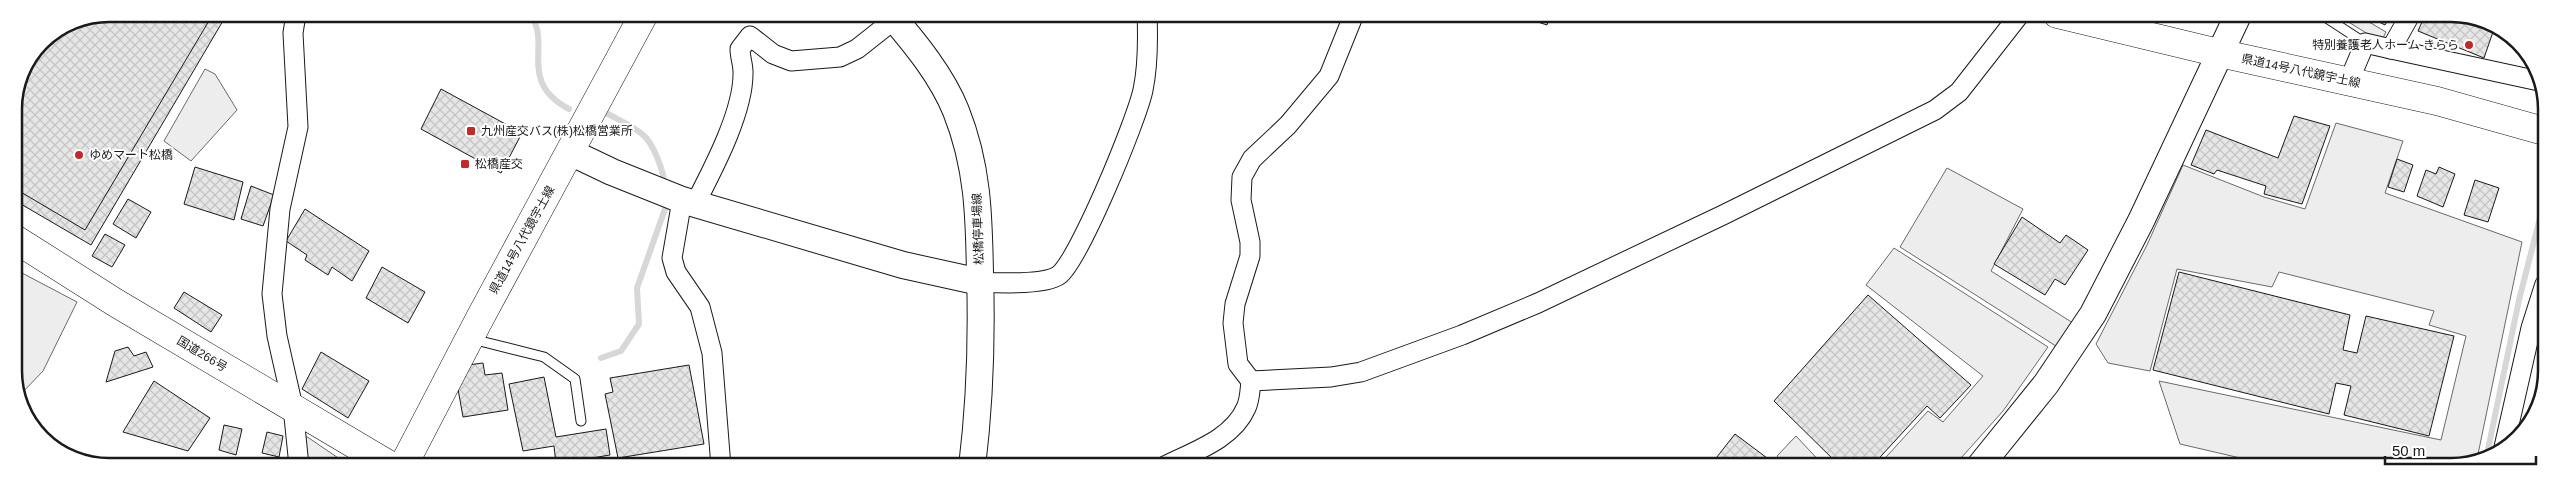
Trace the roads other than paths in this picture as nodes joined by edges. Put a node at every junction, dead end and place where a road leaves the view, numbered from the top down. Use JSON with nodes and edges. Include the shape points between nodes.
{"nodes":[{"id":1,"x":295,"y":22,"type":"edge"},
{"id":2,"x":640,"y":22,"type":"edge"},
{"id":3,"x":886,"y":22,"type":"edge"},
{"id":4,"x":897,"y":22,"type":"edge"},
{"id":5,"x":1147,"y":22,"type":"edge"},
{"id":6,"x":1351,"y":22,"type":"edge"},
{"id":7,"x":2014,"y":22,"type":"edge"},
{"id":8,"x":2090,"y":22,"type":"edge"},
{"id":9,"x":2234,"y":22,"type":"edge"},
{"id":10,"x":2334,"y":22,"type":"edge"},
{"id":11,"x":2406,"y":22,"type":"edge"},
{"id":12,"x":2365,"y":43,"type":"junction"},
{"id":13,"x":2391,"y":49,"type":"junction"},
{"id":14,"x":2220,"y":53,"type":"junction"},
{"id":15,"x":2532,"y":79,"type":"edge"},
{"id":16,"x":2349,"y":82,"type":"junction"},
{"id":17,"x":2538,"y":129,"type":"edge"},
{"id":18,"x":570,"y":152,"type":"junction"},
{"id":19,"x":677,"y":198,"type":"junction"},
{"id":20,"x":22,"y":243,"type":"edge"},
{"id":21,"x":980,"y":282,"type":"junction"},
{"id":22,"x":2538,"y":306,"type":"edge"},
{"id":23,"x":469,"y":339,"type":"junction"},
{"id":24,"x":1251,"y":381,"type":"junction"},
{"id":25,"x":293,"y":407,"type":"junction"},
{"id":26,"x":581,"y":421,"type":"dead end"},
{"id":27,"x":2506,"y":438,"type":"edge"},
{"id":28,"x":298,"y":458,"type":"edge"},
{"id":29,"x":378,"y":458,"type":"edge"},
{"id":30,"x":407,"y":458,"type":"edge"},
{"id":31,"x":720,"y":458,"type":"edge"},
{"id":32,"x":973,"y":458,"type":"edge"},
{"id":33,"x":1181,"y":458,"type":"edge"},
{"id":34,"x":1985,"y":458,"type":"edge"}],
"edges":[{"from":1,"to":25,"type":"street","via":[[298,126],[280,209],[272,294],[277,336]]},
{"from":2,"to":18,"type":"main road","name":"県道14号八代鏡宇土線"},
{"from":3,"to":19,"type":"street","via":[[857,49],[840,57],[791,61],[773,54],[750,36],[740,49],[743,72],[739,102],[722,149]]},
{"from":4,"to":21,"type":"street","name":"松橋停車場線","via":[[930,66],[950,100],[970,148],[978,192]]},
{"from":5,"to":21,"type":"street","via":[[1143,89],[1134,123],[1067,266],[1058,276],[1047,280]]},
{"from":6,"to":24,"type":"street","via":[[1329,76],[1288,125],[1252,159],[1242,177],[1241,200],[1250,256],[1235,304],[1233,323],[1238,364]]},
{"from":7,"to":24,"type":"street","via":[[1949,101],[1625,263],[1512,314],[1361,372],[1331,377]]},
{"from":8,"to":14,"type":"main road","name":"県道14号八代鏡宇土線"},
{"from":9,"to":14,"type":"street"},
{"from":10,"to":12,"type":"lane"},
{"from":11,"to":13,"type":"street"},
{"from":12,"to":13,"type":"street"},
{"from":12,"to":16,"type":"street"},
{"from":13,"to":15,"type":"street"},
{"from":14,"to":16,"type":"main road","name":"県道14号八代鏡宇土線"},
{"from":14,"to":34,"type":"street","via":[[2093,314],[2046,384]]},
{"from":16,"to":17,"type":"main road","name":"県道14号八代鏡宇土線","via":[[2437,101]]},
{"from":18,"to":19,"type":"street"},
{"from":18,"to":23,"type":"main road","name":"県道14号八代鏡宇土線"},
{"from":19,"to":21,"type":"street","via":[[904,265]]},
{"from":19,"to":31,"type":"street","via":[[672,258],[676,272],[700,306],[712,353]]},
{"from":20,"to":25,"type":"main road","name":"国道266号"},
{"from":21,"to":32,"type":"street","name":"松橋停車場線","via":[[981,377]]},
{"from":22,"to":27,"type":"street"},
{"from":23,"to":26,"type":"lane","via":[[544,357],[575,379]]},
{"from":23,"to":30,"type":"main road","name":"県道14号八代鏡宇土線"},
{"from":24,"to":33,"type":"street","via":[[1247,406],[1238,422],[1213,442]]},
{"from":25,"to":28,"type":"street"},
{"from":25,"to":29,"type":"main road","name":"国道266号"}]}
